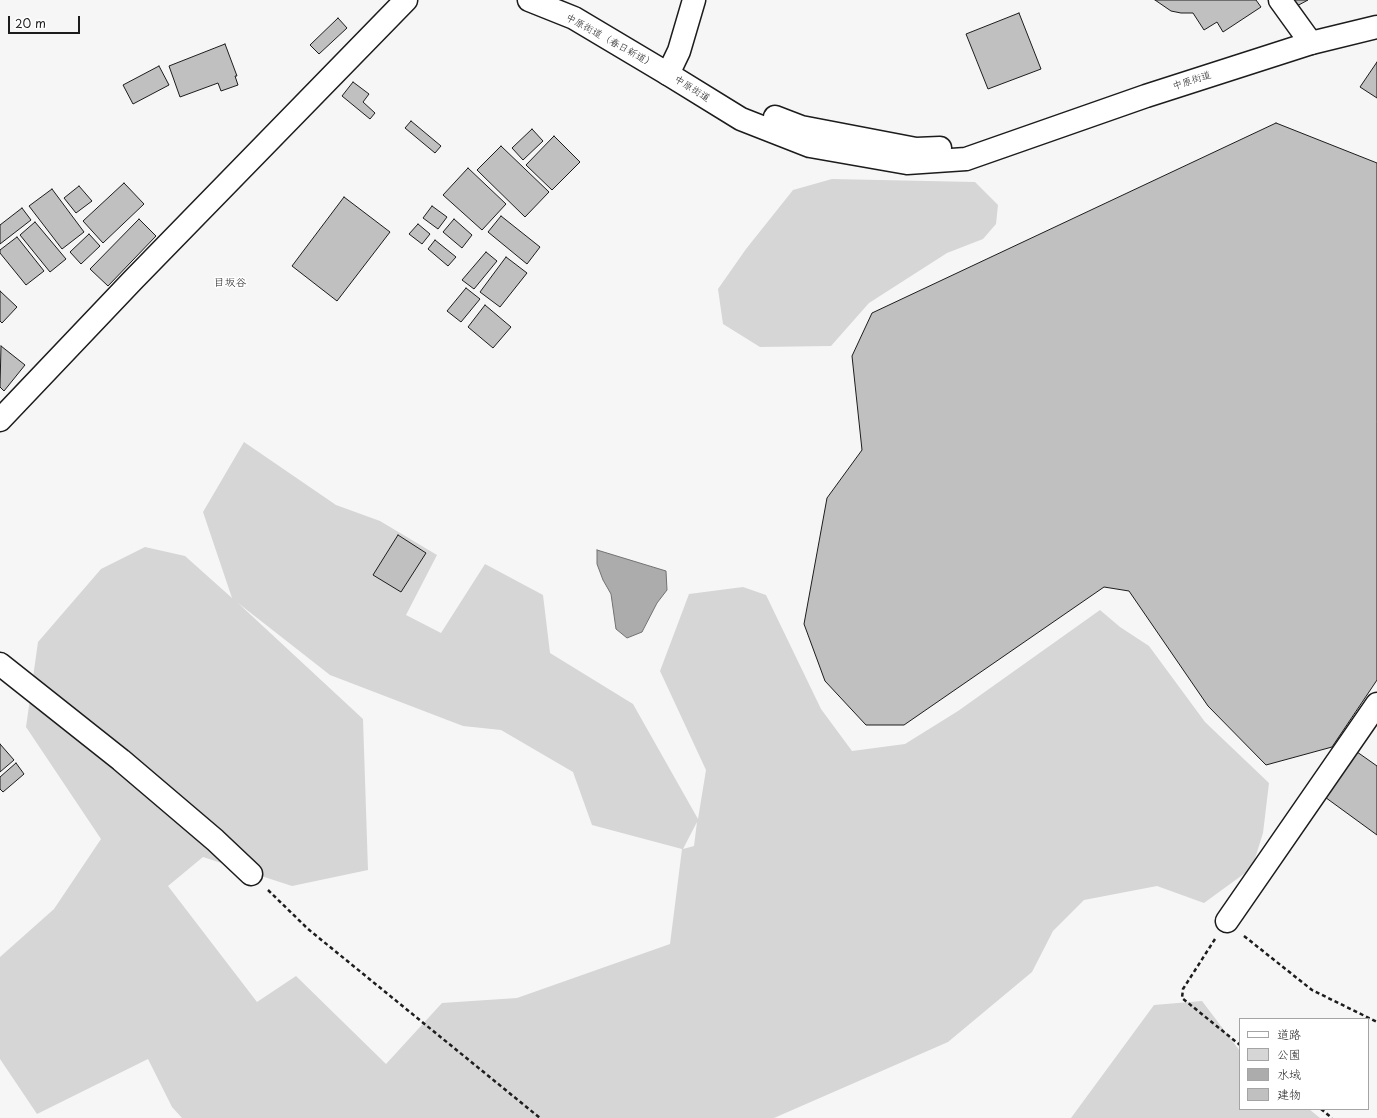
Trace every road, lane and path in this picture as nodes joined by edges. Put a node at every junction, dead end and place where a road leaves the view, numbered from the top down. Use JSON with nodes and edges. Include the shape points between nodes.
{"nodes":[{"id":1,"x":406,"y":0,"type":"edge"},
{"id":2,"x":529,"y":0,"type":"edge"},
{"id":3,"x":694,"y":0,"type":"edge"},
{"id":4,"x":1280,"y":0,"type":"edge"},
{"id":5,"x":1377,"y":27,"type":"edge"},
{"id":6,"x":1311,"y":43,"type":"junction"},
{"id":7,"x":668,"y":74,"type":"junction"},
{"id":8,"x":0,"y":420,"type":"edge"},
{"id":9,"x":0,"y":664,"type":"edge"},
{"id":10,"x":1377,"y":704,"type":"edge"},
{"id":11,"x":251,"y":874,"type":"joint"},
{"id":12,"x":1227,"y":921,"type":"junction"},
{"id":13,"x":1369,"y":1018,"type":"edge"},
{"id":14,"x":1239,"y":1044,"type":"edge"},
{"id":15,"x":1321,"y":1110,"type":"edge"},
{"id":16,"x":540,"y":1118,"type":"edge"},
{"id":17,"x":1332,"y":1118,"type":"edge"}],
"edges":[{"from":1,"to":8,"type":"street"},
{"from":2,"to":7,"type":"street","name":"中原街道（春日新道）","via":[[574,18]]},
{"from":3,"to":7,"type":"street","via":[[679,51]]},
{"from":4,"to":6,"type":"street"},
{"from":5,"to":6,"type":"street","name":"中原街道"},
{"from":6,"to":7,"type":"street","name":"中原街道","via":[[1146,96],[1009,145],[963,148],[916,149],[801,127]]},
{"from":9,"to":11,"type":"street","via":[[121,760]]},
{"from":10,"to":12,"type":"street"},
{"from":11,"to":16,"type":"path","via":[[308,929]]},
{"from":12,"to":13,"type":"path","via":[[1312,990]]},
{"from":12,"to":14,"type":"path","via":[[1183,989],[1182,998]]},
{"from":15,"to":17,"type":"path"}]}
